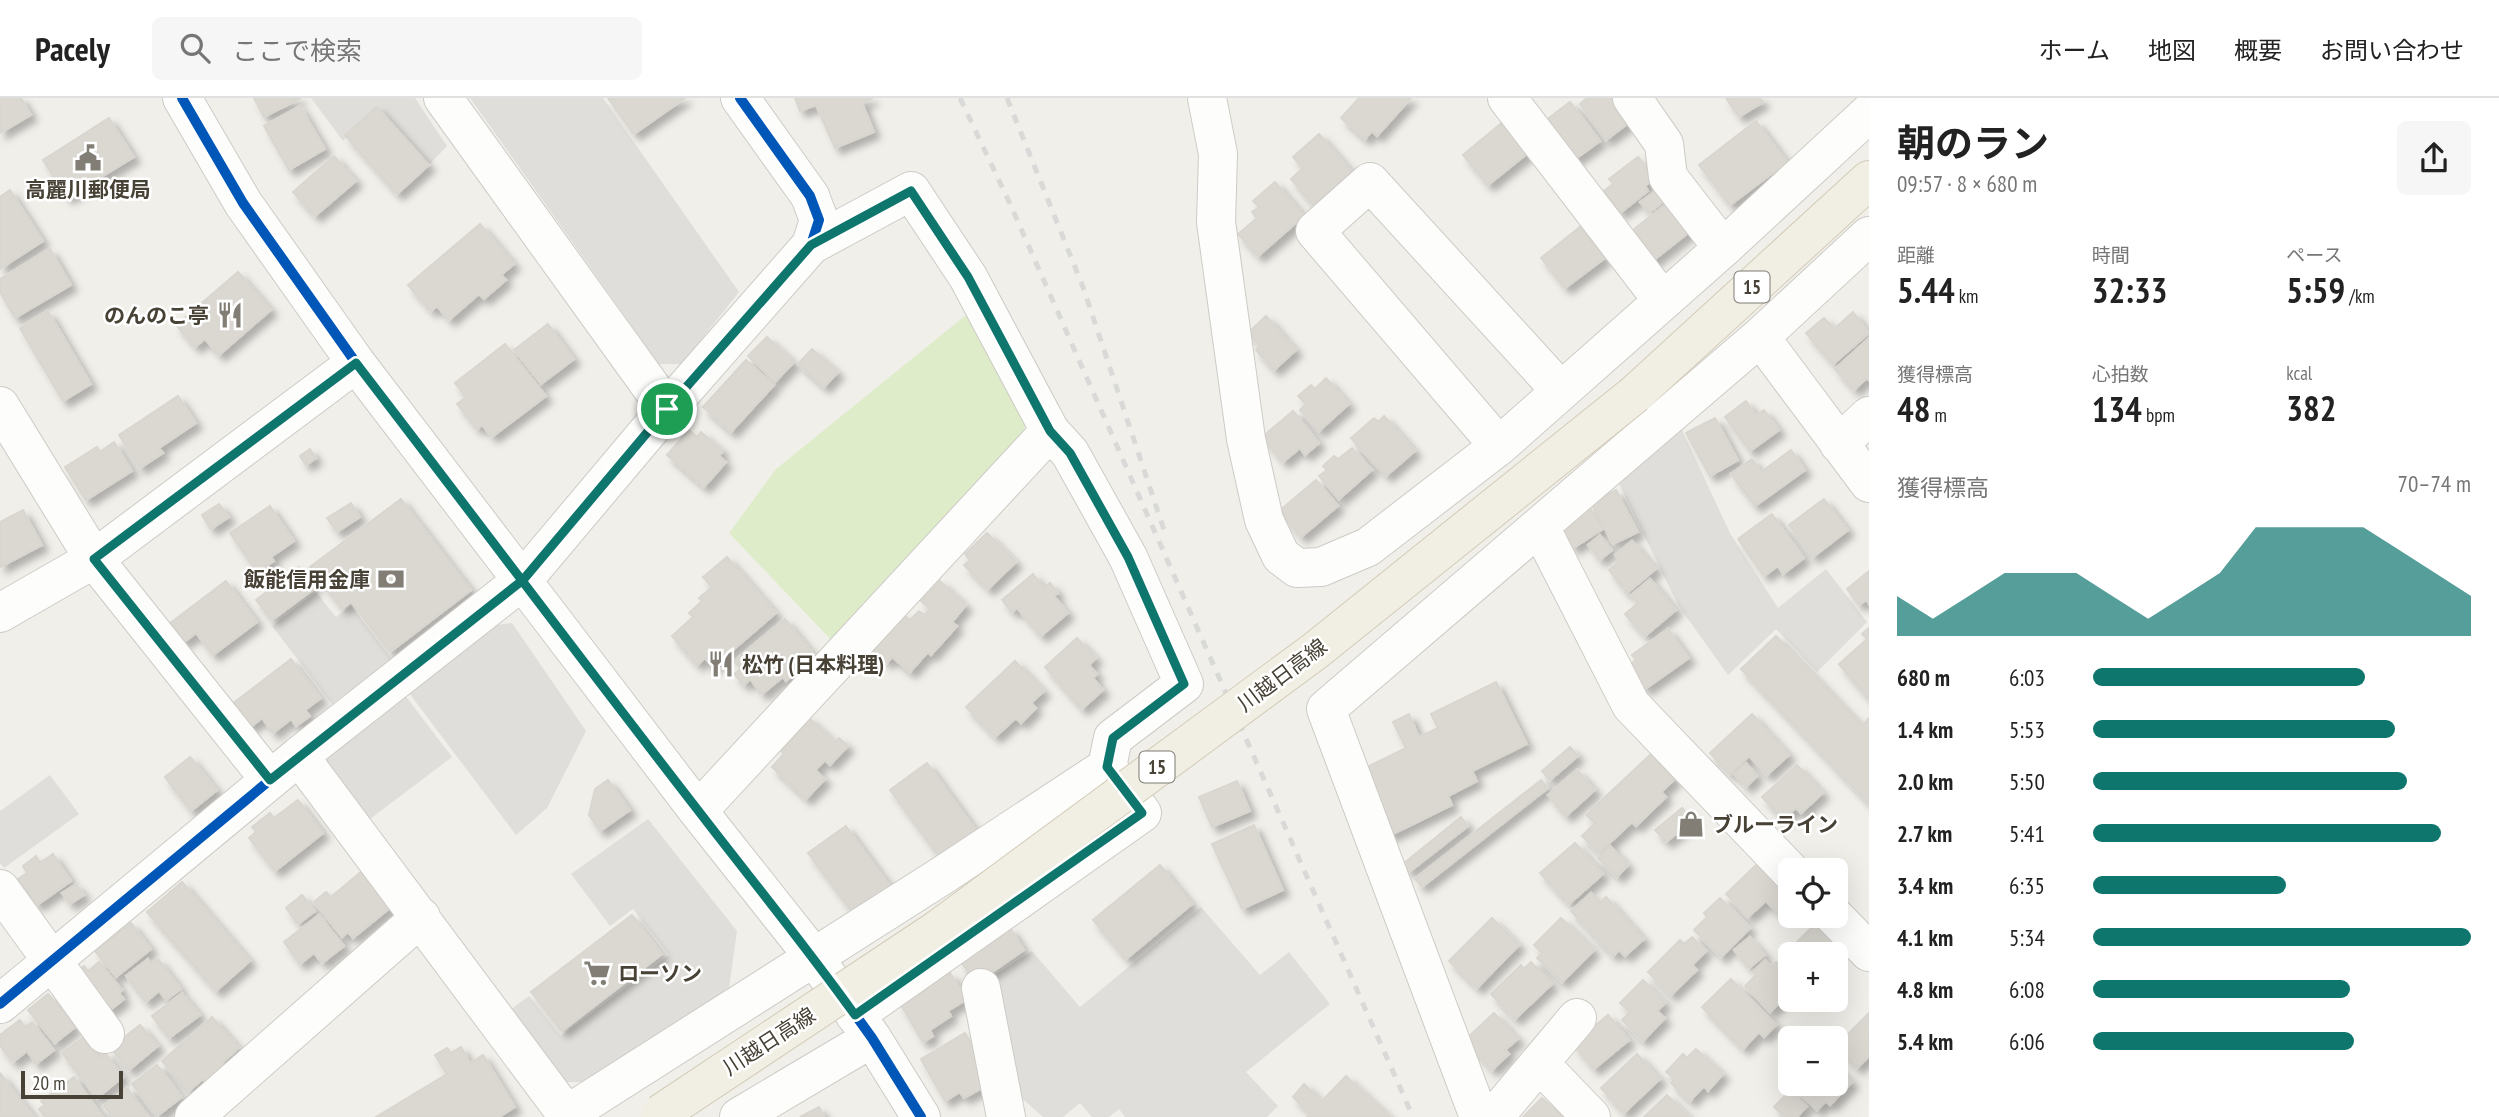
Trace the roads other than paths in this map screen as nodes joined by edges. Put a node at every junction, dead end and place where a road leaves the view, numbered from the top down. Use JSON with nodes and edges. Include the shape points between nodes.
{"nodes":[{"id":1,"x":182,"y":98,"type":"edge"},
{"id":2,"x":443,"y":98,"type":"edge"},
{"id":3,"x":740,"y":98,"type":"edge"},
{"id":4,"x":1207,"y":98,"type":"edge"},
{"id":5,"x":1507,"y":98,"type":"edge"},
{"id":6,"x":1632,"y":98,"type":"edge"},
{"id":7,"x":1869,"y":113,"type":"edge"},
{"id":8,"x":1869,"y":180,"type":"edge"},
{"id":9,"x":1869,"y":236,"type":"edge"},
{"id":10,"x":811,"y":245,"type":"junction"},
{"id":11,"x":1723,"y":248,"type":"junction"},
{"id":12,"x":1663,"y":301,"type":"junction"},
{"id":13,"x":1760,"y":337,"type":"junction"},
{"id":14,"x":356,"y":363,"type":"junction"},
{"id":15,"x":1561,"y":391,"type":"junction"},
{"id":16,"x":0,"y":406,"type":"edge"},
{"id":17,"x":667,"y":409,"type":"junction"},
{"id":18,"x":1869,"y":416,"type":"edge"},
{"id":19,"x":1050,"y":431,"type":"junction"},
{"id":20,"x":1839,"y":444,"type":"junction"},
{"id":21,"x":1499,"y":446,"type":"junction"},
{"id":22,"x":1869,"y":483,"type":"edge"},
{"id":23,"x":1540,"y":527,"type":"junction"},
{"id":24,"x":1368,"y":547,"type":"junction"},
{"id":25,"x":94,"y":559,"type":"junction"},
{"id":26,"x":523,"y":580,"type":"junction"},
{"id":27,"x":0,"y":613,"type":"edge"},
{"id":28,"x":1425,"y":622,"type":"junction"},
{"id":29,"x":299,"y":756,"type":"junction"},
{"id":30,"x":1107,"y":767,"type":"junction"},
{"id":31,"x":270,"y":780,"type":"junction"},
{"id":32,"x":698,"y":811,"type":"junction"},
{"id":33,"x":1778,"y":858,"type":"edge"},
{"id":34,"x":0,"y":890,"type":"edge"},
{"id":35,"x":421,"y":917,"type":"junction"},
{"id":36,"x":1846,"y":928,"type":"edge"},
{"id":37,"x":1869,"y":952,"type":"edge"},
{"id":38,"x":813,"y":956,"type":"junction"},
{"id":39,"x":50,"y":960,"type":"junction"},
{"id":40,"x":981,"y":988,"type":"dead end"},
{"id":41,"x":0,"y":1004,"type":"edge"},
{"id":42,"x":1577,"y":1018,"type":"dead end"},
{"id":43,"x":863,"y":1027,"type":"junction"},
{"id":44,"x":105,"y":1034,"type":"dead end"},
{"id":45,"x":1539,"y":1064,"type":"junction"},
{"id":46,"x":657,"y":1115,"type":"edge"},
{"id":47,"x":565,"y":1116,"type":"edge"},
{"id":48,"x":1014,"y":1116,"type":"edge"},
{"id":49,"x":194,"y":1117,"type":"edge"},
{"id":50,"x":739,"y":1117,"type":"edge"},
{"id":51,"x":921,"y":1117,"type":"edge"},
{"id":52,"x":1479,"y":1117,"type":"edge"},
{"id":53,"x":1494,"y":1117,"type":"edge"},
{"id":54,"x":1591,"y":1117,"type":"edge"}],
"edges":[{"from":1,"to":14,"type":"street","via":[[243,204]]},
{"from":2,"to":17,"type":"street"},
{"from":3,"to":10,"type":"street","via":[[810,196],[818,220]]},
{"from":4,"to":24,"type":"street","via":[[1218,154],[1216,222],[1228,326],[1264,520],[1281,556],[1297,568],[1321,567]]},
{"from":5,"to":12,"type":"street"},
{"from":6,"to":11,"type":"street","via":[[1664,144],[1668,177]]},
{"from":7,"to":11,"type":"street"},
{"from":8,"to":46,"type":"main road","name":"川越日高線","number":"15","bridge":true,"via":[[1635,394],[1315,651],[937,930]]},
{"from":9,"to":13,"type":"street"},
{"from":10,"to":17,"type":"street"},
{"from":10,"to":19,"type":"street","via":[[911,191],[968,277]]},
{"from":11,"to":12,"type":"street"},
{"from":12,"to":15,"type":"street"},
{"from":13,"to":20,"type":"street"},
{"from":13,"to":23,"type":"street"},
{"from":14,"to":25,"type":"street"},
{"from":14,"to":26,"type":"street"},
{"from":15,"to":21,"type":"street"},
{"from":15,"to":21,"type":"street","via":[[1370,182],[1315,231]]},
{"from":16,"to":25,"type":"street"},
{"from":17,"to":26,"type":"street"},
{"from":18,"to":20,"type":"street"},
{"from":19,"to":30,"type":"street","via":[[1070,453],[1128,557],[1184,684],[1113,738]]},
{"from":19,"to":32,"type":"street"},
{"from":20,"to":22,"type":"street"},
{"from":21,"to":24,"type":"street"},
{"from":23,"to":28,"type":"street"},
{"from":23,"to":33,"type":"street","via":[[1631,705]]},
{"from":24,"to":28,"type":"street"},
{"from":25,"to":27,"type":"street"},
{"from":25,"to":31,"type":"street"},
{"from":26,"to":29,"type":"street"},
{"from":26,"to":32,"type":"street"},
{"from":28,"to":52,"type":"street","via":[[1326,709]]},
{"from":29,"to":31,"type":"street"},
{"from":29,"to":35,"type":"street"},
{"from":30,"to":38,"type":"street"},
{"from":30,"to":43,"type":"street","via":[[1142,813]]},
{"from":31,"to":39,"type":"street"},
{"from":32,"to":38,"type":"street"},
{"from":34,"to":39,"type":"street"},
{"from":35,"to":47,"type":"street"},
{"from":35,"to":49,"type":"street"},
{"from":36,"to":37,"type":"street"},
{"from":38,"to":43,"type":"street"},
{"from":38,"to":47,"type":"street"},
{"from":39,"to":41,"type":"street"},
{"from":39,"to":44,"type":"street"},
{"from":40,"to":48,"type":"street"},
{"from":42,"to":45,"type":"street"},
{"from":43,"to":50,"type":"street"},
{"from":43,"to":51,"type":"street"},
{"from":45,"to":53,"type":"street"},
{"from":45,"to":54,"type":"street"}]}
